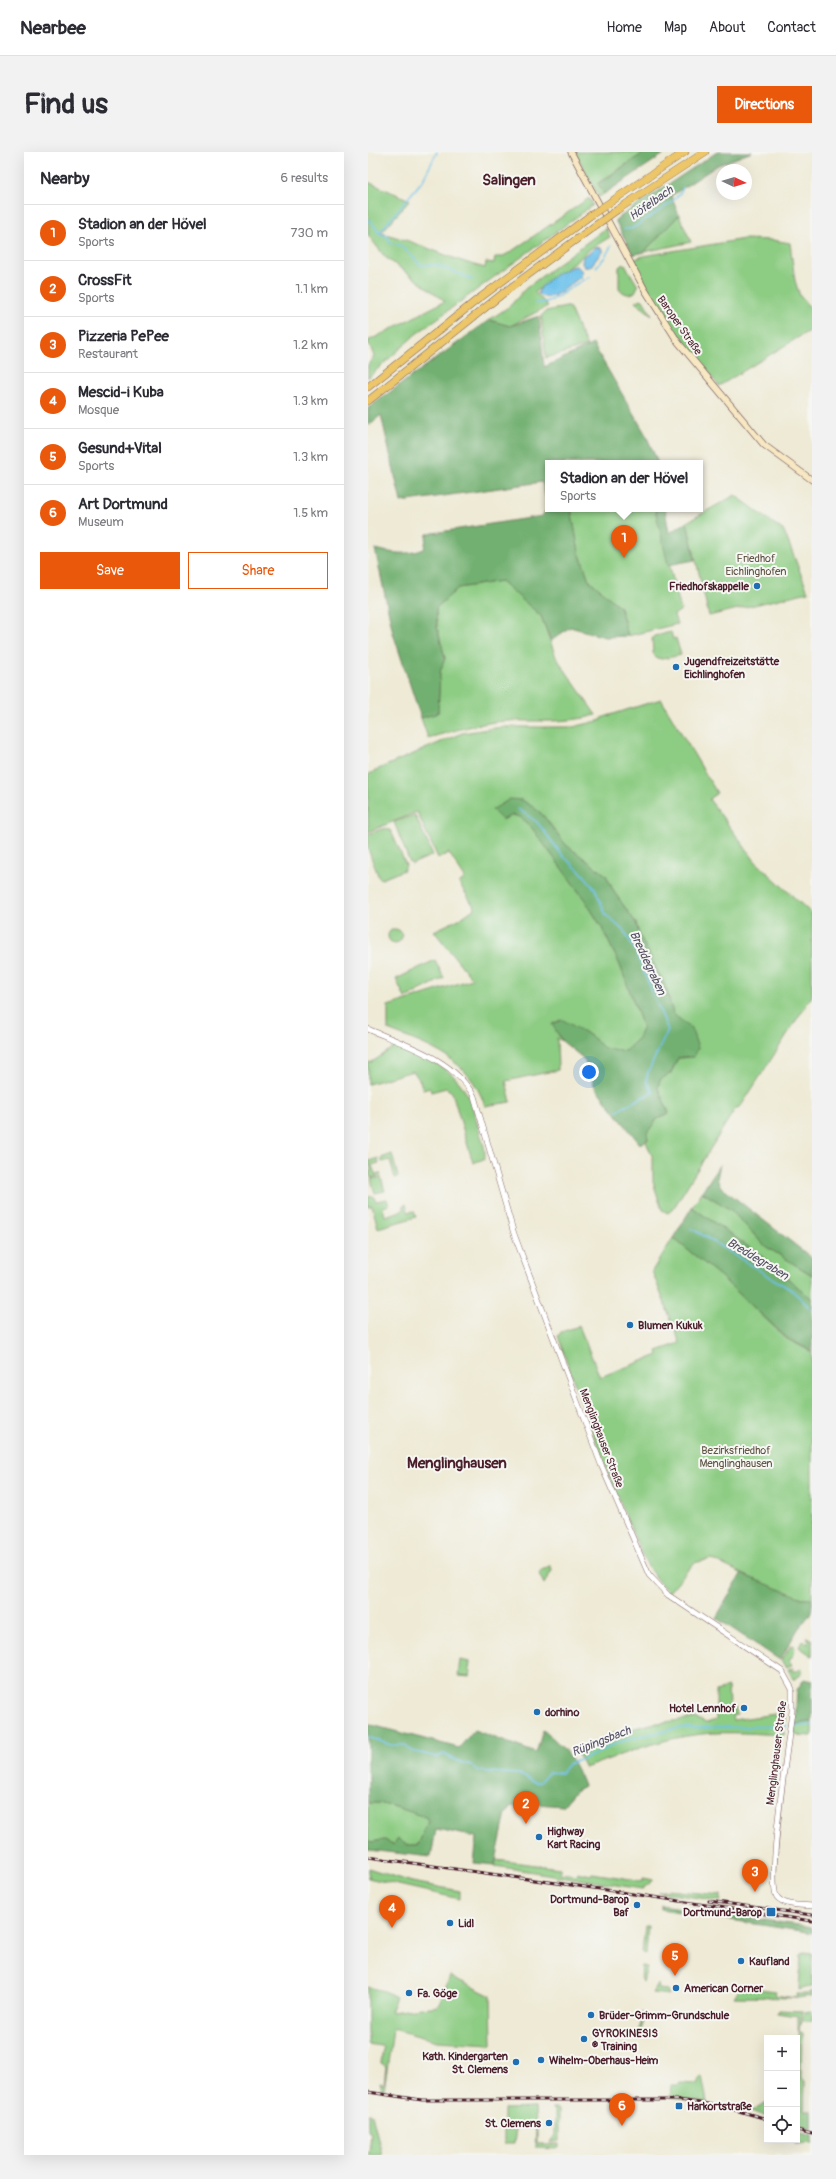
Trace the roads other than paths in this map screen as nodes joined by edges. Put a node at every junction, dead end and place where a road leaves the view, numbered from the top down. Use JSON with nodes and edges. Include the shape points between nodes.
{"nodes":[{"id":1,"x":571,"y":152,"type":"edge"},
{"id":2,"x":686,"y":152,"type":"edge"},
{"id":3,"x":705,"y":152,"type":"edge"},
{"id":4,"x":368,"y":387,"type":"edge"},
{"id":5,"x":368,"y":401,"type":"edge"},
{"id":6,"x":812,"y":480,"type":"edge"},
{"id":7,"x":368,"y":1029,"type":"edge"},
{"id":8,"x":812,"y":1906,"type":"edge"}],
"edges":[{"from":1,"to":6,"type":"main road","name":"Baroper Straße","via":[[644,290],[678,342],[764,445]]},
{"from":2,"to":4,"type":"highway","bridge":true,"via":[[591,215],[477,300]]},
{"from":3,"to":5,"type":"highway","bridge":true,"via":[[617,210],[506,291]]},
{"from":7,"to":8,"type":"street","name":"Menglinghauser Straße","via":[[446,1064],[470,1089],[514,1234],[602,1466],[646,1569],[655,1583],[668,1595],[782,1671],[792,1689],[790,1734],[773,1885],[775,1894],[782,1901]]}]}
